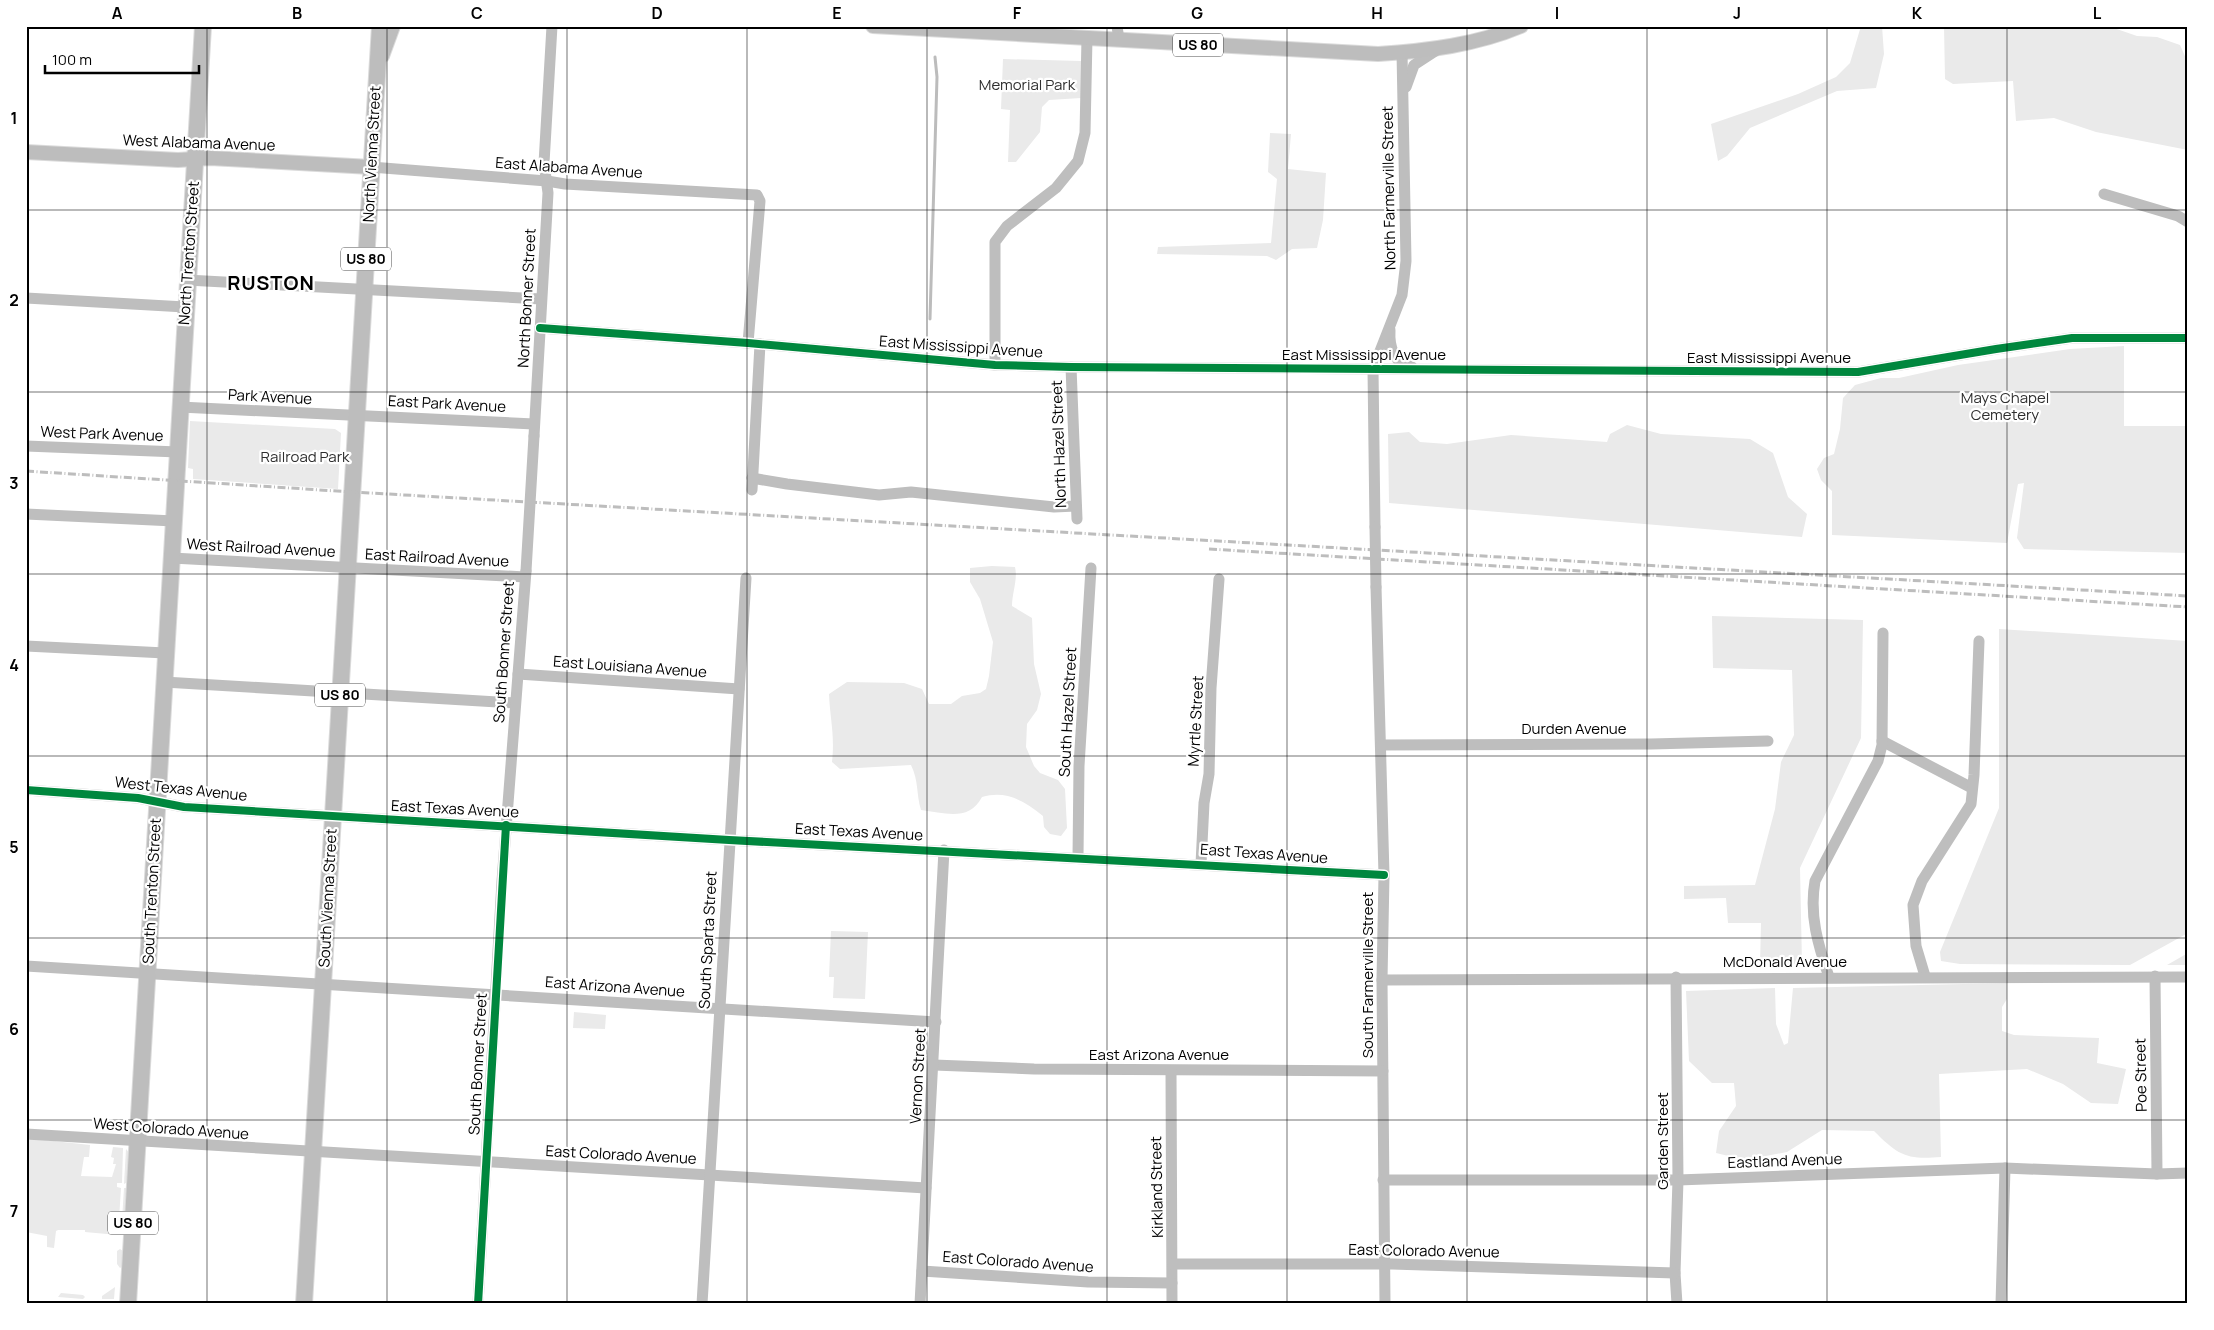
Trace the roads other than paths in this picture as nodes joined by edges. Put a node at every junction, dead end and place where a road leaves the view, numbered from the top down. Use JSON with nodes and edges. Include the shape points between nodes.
{"nodes":[{"id":1,"x":203,"y":26,"type":"edge"},
{"id":2,"x":380,"y":26,"type":"edge"},
{"id":3,"x":393,"y":26,"type":"edge"},
{"id":4,"x":552,"y":26,"type":"edge"},
{"id":5,"x":873,"y":26,"type":"edge"},
{"id":6,"x":1521,"y":26,"type":"edge"},
{"id":7,"x":1118,"y":33,"type":"edge"},
{"id":8,"x":1087,"y":38,"type":"junction"},
{"id":9,"x":1448,"y":46,"type":"junction"},
{"id":10,"x":1402,"y":52,"type":"junction"},
{"id":11,"x":376,"y":87,"type":"junction"},
{"id":12,"x":1403,"y":114,"type":"junction"},
{"id":13,"x":26,"y":152,"type":"edge"},
{"id":14,"x":194,"y":160,"type":"junction"},
{"id":15,"x":371,"y":167,"type":"junction"},
{"id":16,"x":547,"y":181,"type":"junction"},
{"id":17,"x":2104,"y":194,"type":"dead end"},
{"id":18,"x":2188,"y":222,"type":"edge"},
{"id":19,"x":187,"y":280,"type":"junction"},
{"id":20,"x":364,"y":290,"type":"junction"},
{"id":21,"x":26,"y":298,"type":"edge"},
{"id":22,"x":541,"y":299,"type":"junction"},
{"id":23,"x":185,"y":308,"type":"junction"},
{"id":24,"x":1390,"y":325,"type":"junction"},
{"id":25,"x":540,"y":328,"type":"junction"},
{"id":26,"x":2188,"y":338,"type":"edge"},
{"id":27,"x":748,"y":343,"type":"junction"},
{"id":28,"x":760,"y":344,"type":"junction"},
{"id":29,"x":995,"y":365,"type":"junction"},
{"id":30,"x":1071,"y":368,"type":"junction"},
{"id":31,"x":1373,"y":369,"type":"junction"},
{"id":32,"x":1422,"y":369,"type":"junction"},
{"id":33,"x":180,"y":407,"type":"junction"},
{"id":34,"x":358,"y":416,"type":"junction"},
{"id":35,"x":534,"y":424,"type":"junction"},
{"id":36,"x":26,"y":446,"type":"edge"},
{"id":37,"x":178,"y":452,"type":"junction"},
{"id":38,"x":752,"y":478,"type":"junction"},
{"id":39,"x":176,"y":479,"type":"joint"},
{"id":40,"x":752,"y":490,"type":"dead end"},
{"id":41,"x":352,"y":492,"type":"joint"},
{"id":42,"x":1076,"y":506,"type":"junction"},
{"id":43,"x":26,"y":514,"type":"edge"},
{"id":44,"x":1077,"y":519,"type":"dead end"},
{"id":45,"x":174,"y":521,"type":"junction"},
{"id":46,"x":1375,"y":527,"type":"joint"},
{"id":47,"x":172,"y":558,"type":"junction"},
{"id":48,"x":348,"y":568,"type":"junction"},
{"id":49,"x":1091,"y":568,"type":"dead end"},
{"id":50,"x":525,"y":574,"type":"junction"},
{"id":51,"x":746,"y":578,"type":"dead end"},
{"id":52,"x":1219,"y":579,"type":"dead end"},
{"id":53,"x":1883,"y":632,"type":"dead end"},
{"id":54,"x":1979,"y":640,"type":"dead end"},
{"id":55,"x":26,"y":646,"type":"edge"},
{"id":56,"x":165,"y":653,"type":"junction"},
{"id":57,"x":518,"y":674,"type":"junction"},
{"id":58,"x":164,"y":682,"type":"junction"},
{"id":59,"x":739,"y":689,"type":"junction"},
{"id":60,"x":340,"y":693,"type":"junction"},
{"id":61,"x":515,"y":704,"type":"junction"},
{"id":62,"x":1768,"y":741,"type":"dead end"},
{"id":63,"x":1882,"y":741,"type":"junction"},
{"id":64,"x":1381,"y":745,"type":"junction"},
{"id":65,"x":1972,"y":788,"type":"junction"},
{"id":66,"x":26,"y":790,"type":"edge"},
{"id":67,"x":158,"y":802,"type":"junction"},
{"id":68,"x":333,"y":816,"type":"junction"},
{"id":69,"x":506,"y":825,"type":"junction"},
{"id":70,"x":729,"y":840,"type":"junction"},
{"id":71,"x":944,"y":850,"type":"junction"},
{"id":72,"x":1078,"y":857,"type":"junction"},
{"id":73,"x":1202,"y":864,"type":"junction"},
{"id":74,"x":1384,"y":875,"type":"junction"},
{"id":75,"x":26,"y":966,"type":"edge"},
{"id":76,"x":148,"y":973,"type":"junction"},
{"id":77,"x":1925,"y":976,"type":"junction"},
{"id":78,"x":2154,"y":976,"type":"junction"},
{"id":79,"x":2188,"y":976,"type":"edge"},
{"id":80,"x":1676,"y":977,"type":"junction"},
{"id":81,"x":1830,"y":977,"type":"junction"},
{"id":82,"x":1382,"y":980,"type":"junction"},
{"id":83,"x":323,"y":984,"type":"junction"},
{"id":84,"x":496,"y":994,"type":"junction"},
{"id":85,"x":720,"y":1009,"type":"junction"},
{"id":86,"x":936,"y":1022,"type":"junction"},
{"id":87,"x":934,"y":1065,"type":"junction"},
{"id":88,"x":1171,"y":1071,"type":"junction"},
{"id":89,"x":1383,"y":1071,"type":"junction"},
{"id":90,"x":26,"y":1134,"type":"edge"},
{"id":91,"x":137,"y":1142,"type":"junction"},
{"id":92,"x":314,"y":1152,"type":"junction"},
{"id":93,"x":486,"y":1163,"type":"junction"},
{"id":94,"x":2005,"y":1168,"type":"junction"},
{"id":95,"x":2188,"y":1173,"type":"edge"},
{"id":96,"x":2157,"y":1174,"type":"junction"},
{"id":97,"x":710,"y":1176,"type":"junction"},
{"id":98,"x":1383,"y":1180,"type":"junction"},
{"id":99,"x":1678,"y":1180,"type":"junction"},
{"id":100,"x":926,"y":1188,"type":"junction"},
{"id":101,"x":1173,"y":1264,"type":"junction"},
{"id":102,"x":1384,"y":1264,"type":"junction"},
{"id":103,"x":922,"y":1271,"type":"junction"},
{"id":104,"x":1676,"y":1273,"type":"junction"},
{"id":105,"x":1172,"y":1283,"type":"junction"},
{"id":106,"x":128,"y":1304,"type":"edge"},
{"id":107,"x":304,"y":1304,"type":"edge"},
{"id":108,"x":478,"y":1304,"type":"edge"},
{"id":109,"x":702,"y":1304,"type":"edge"},
{"id":110,"x":920,"y":1304,"type":"edge"},
{"id":111,"x":1172,"y":1304,"type":"edge"},
{"id":112,"x":1385,"y":1304,"type":"edge"},
{"id":113,"x":1678,"y":1304,"type":"edge"},
{"id":114,"x":2001,"y":1304,"type":"edge"}],
"edges":[{"from":1,"to":14,"type":"highway","name":"North Trenton Street","number":"US 80"},
{"from":2,"to":11,"type":"highway","name":"North Vienna Street","number":"US 80"},
{"from":3,"to":11,"type":"main road","via":[[383,50]]},
{"from":4,"to":16,"type":"street","name":"North Bonner Street","via":[[544,163]]},
{"from":5,"to":8,"type":"main road","number":"US 80"},
{"from":6,"to":9,"type":"main road","number":"US 80"},
{"from":7,"to":8,"type":"main road","number":"US 80"},
{"from":7,"to":10,"type":"main road","number":"US 80","via":[[1346,54]]},
{"from":8,"to":29,"type":"street","via":[[1085,133],[1078,161],[1056,188],[1008,226],[995,242]]},
{"from":9,"to":10,"type":"main road","number":"US 80"},
{"from":9,"to":12,"type":"street","via":[[1427,55],[1411,70]]},
{"from":10,"to":12,"type":"street","name":"North Farmerville Street"},
{"from":11,"to":15,"type":"highway","name":"North Vienna Street","number":"US 80"},
{"from":12,"to":24,"type":"street","name":"North Farmerville Street","via":[[1406,261],[1402,295]]},
{"from":13,"to":14,"type":"main road","name":"West Alabama Avenue"},
{"from":14,"to":15,"type":"main road","name":"West Alabama Avenue","via":[[210,158]]},
{"from":14,"to":19,"type":"highway","name":"North Trenton Street","number":"US 80"},
{"from":15,"to":16,"type":"street","name":"East Alabama Avenue"},
{"from":15,"to":20,"type":"highway","name":"North Vienna Street","number":"US 80"},
{"from":16,"to":22,"type":"street","name":"North Bonner Street"},
{"from":16,"to":27,"type":"street","name":"East Alabama Avenue","via":[[753,194],[760,201]]},
{"from":17,"to":18,"type":"street","via":[[2178,216]]},
{"from":19,"to":20,"type":"street"},
{"from":19,"to":23,"type":"highway","name":"North Trenton Street","number":"US 80"},
{"from":20,"to":22,"type":"street"},
{"from":20,"to":34,"type":"highway","name":"North Vienna Street","number":"US 80"},
{"from":21,"to":23,"type":"street"},
{"from":22,"to":25,"type":"street","name":"North Bonner Street"},
{"from":23,"to":33,"type":"highway","name":"North Trenton Street","number":"US 80"},
{"from":24,"to":31,"type":"street","name":"North Farmerville Street"},
{"from":24,"to":32,"type":"street","via":[[1391,349],[1396,357],[1405,365]]},
{"from":25,"to":27,"type":"street","name":"East Mississippi Avenue"},
{"from":25,"to":35,"type":"street","name":"North Bonner Street"},
{"from":26,"to":32,"type":"street","name":"East Mississippi Avenue","via":[[2072,338],[1858,372]]},
{"from":27,"to":28,"type":"street","name":"East Mississippi Avenue"},
{"from":28,"to":29,"type":"street","name":"East Mississippi Avenue"},
{"from":28,"to":38,"type":"street"},
{"from":29,"to":30,"type":"street","name":"East Mississippi Avenue"},
{"from":30,"to":31,"type":"street","name":"East Mississippi Avenue"},
{"from":30,"to":42,"type":"street","name":"North Hazel Street"},
{"from":31,"to":32,"type":"street","name":"East Mississippi Avenue"},
{"from":31,"to":46,"type":"street","name":"North Farmerville Street"},
{"from":33,"to":34,"type":"street","name":"Park Avenue"},
{"from":33,"to":37,"type":"highway","name":"North Trenton Street","number":"US 80"},
{"from":34,"to":35,"type":"street","name":"East Park Avenue"},
{"from":34,"to":41,"type":"highway","name":"North Vienna Street","number":"US 80"},
{"from":35,"to":50,"type":"street","name":"North Bonner Street","bridge":true},
{"from":36,"to":37,"type":"street","name":"West Park Avenue"},
{"from":37,"to":39,"type":"highway","name":"North Trenton Street","number":"US 80"},
{"from":38,"to":40,"type":"street"},
{"from":38,"to":42,"type":"street","via":[[879,495],[911,492],[1054,507]]},
{"from":39,"to":45,"type":"highway","name":"South Trenton Street","number":"US 80"},
{"from":41,"to":48,"type":"highway","name":"South Vienna Street","number":"US 80"},
{"from":42,"to":44,"type":"street","name":"North Hazel Street"},
{"from":43,"to":45,"type":"street","name":"West Railroad Avenue"},
{"from":45,"to":47,"type":"highway","name":"South Trenton Street","number":"US 80"},
{"from":46,"to":64,"type":"street","name":"South Farmerville Street","bridge":true},
{"from":47,"to":48,"type":"street","name":"West Railroad Avenue"},
{"from":47,"to":56,"type":"highway","name":"South Trenton Street","number":"US 80"},
{"from":48,"to":50,"type":"street","name":"East Railroad Avenue"},
{"from":48,"to":60,"type":"highway","name":"South Vienna Street","number":"US 80"},
{"from":49,"to":72,"type":"street","name":"South Hazel Street","via":[[1079,766]]},
{"from":50,"to":57,"type":"street","name":"South Bonner Street"},
{"from":51,"to":59,"type":"street","name":"South Sparta Street"},
{"from":52,"to":73,"type":"street","name":"Myrtle Street"},
{"from":53,"to":63,"type":"street"},
{"from":54,"to":65,"type":"street"},
{"from":55,"to":56,"type":"street"},
{"from":56,"to":58,"type":"highway","name":"South Trenton Street","number":"US 80"},
{"from":57,"to":59,"type":"street","name":"East Louisiana Avenue"},
{"from":57,"to":61,"type":"street","name":"South Bonner Street"},
{"from":58,"to":60,"type":"street"},
{"from":58,"to":67,"type":"highway","name":"South Trenton Street","number":"US 80"},
{"from":59,"to":70,"type":"street","name":"South Sparta Street"},
{"from":60,"to":61,"type":"street"},
{"from":60,"to":68,"type":"highway","name":"South Vienna Street","number":"US 80"},
{"from":61,"to":69,"type":"street","name":"South Bonner Street"},
{"from":62,"to":64,"type":"street","name":"Durden Avenue"},
{"from":63,"to":65,"type":"street"},
{"from":63,"to":81,"type":"street","via":[[1878,761],[1815,881],[1812,900],[1814,923]]},
{"from":64,"to":74,"type":"street","name":"South Farmerville Street"},
{"from":65,"to":77,"type":"street","via":[[1970,804],[1922,881],[1913,905],[1916,946]]},
{"from":66,"to":67,"type":"street","name":"West Texas Avenue"},
{"from":67,"to":68,"type":"street","name":"West Texas Avenue","via":[[184,807]]},
{"from":67,"to":76,"type":"highway","name":"South Trenton Street","number":"US 80"},
{"from":68,"to":69,"type":"street","name":"East Texas Avenue"},
{"from":68,"to":83,"type":"highway","name":"South Vienna Street","number":"US 80"},
{"from":69,"to":70,"type":"street","name":"East Texas Avenue"},
{"from":69,"to":84,"type":"street","name":"South Bonner Street"},
{"from":70,"to":71,"type":"street","name":"East Texas Avenue"},
{"from":70,"to":85,"type":"street","name":"South Sparta Street"},
{"from":71,"to":72,"type":"street","name":"East Texas Avenue"},
{"from":71,"to":86,"type":"street","name":"Vernon Street"},
{"from":72,"to":73,"type":"street","name":"East Texas Avenue"},
{"from":73,"to":74,"type":"street","name":"East Texas Avenue"},
{"from":74,"to":82,"type":"street","name":"South Farmerville Street"},
{"from":75,"to":76,"type":"street","name":"East Arizona Avenue"},
{"from":76,"to":83,"type":"street","name":"East Arizona Avenue"},
{"from":76,"to":91,"type":"highway","name":"South Trenton Street","number":"US 80"},
{"from":77,"to":78,"type":"street","name":"McDonald Avenue"},
{"from":77,"to":81,"type":"street","name":"McDonald Avenue"},
{"from":78,"to":79,"type":"street","name":"McDonald Avenue"},
{"from":78,"to":96,"type":"street","name":"Poe Street"},
{"from":80,"to":81,"type":"street","name":"McDonald Avenue"},
{"from":80,"to":82,"type":"street","name":"McDonald Avenue"},
{"from":80,"to":99,"type":"street","name":"Garden Street"},
{"from":82,"to":89,"type":"street","name":"South Farmerville Street"},
{"from":83,"to":84,"type":"street","name":"East Arizona Avenue"},
{"from":83,"to":92,"type":"highway","name":"South Vienna Street","number":"US 80"},
{"from":84,"to":85,"type":"street","name":"East Arizona Avenue"},
{"from":84,"to":93,"type":"street","name":"South Bonner Street"},
{"from":85,"to":86,"type":"street","name":"East Arizona Avenue"},
{"from":85,"to":97,"type":"street","name":"South Sparta Street"},
{"from":86,"to":87,"type":"street","name":"Vernon Street"},
{"from":87,"to":88,"type":"street","name":"East Arizona Avenue"},
{"from":87,"to":100,"type":"street","name":"Vernon Street"},
{"from":88,"to":89,"type":"street","name":"East Arizona Avenue"},
{"from":88,"to":101,"type":"street","name":"Kirkland Street"},
{"from":89,"to":98,"type":"street","name":"South Farmerville Street"},
{"from":90,"to":91,"type":"street","name":"West Colorado Avenue"},
{"from":91,"to":92,"type":"street","name":"West Colorado Avenue"},
{"from":91,"to":106,"type":"highway","name":"South Trenton Street","number":"US 80"},
{"from":92,"to":93,"type":"street","name":"East Colorado Avenue"},
{"from":92,"to":107,"type":"highway","name":"South Vienna Street","number":"US 80"},
{"from":93,"to":97,"type":"street","name":"East Colorado Avenue"},
{"from":93,"to":108,"type":"street","name":"South Bonner Street"},
{"from":94,"to":96,"type":"street","name":"Eastland Avenue"},
{"from":94,"to":99,"type":"street","name":"Eastland Avenue"},
{"from":94,"to":114,"type":"street"},
{"from":95,"to":96,"type":"street","name":"Eastland Avenue"},
{"from":97,"to":100,"type":"street","name":"East Colorado Avenue"},
{"from":97,"to":109,"type":"street","name":"South Sparta Street"},
{"from":98,"to":99,"type":"street","name":"Eastland Avenue"},
{"from":98,"to":102,"type":"street","name":"South Farmerville Street"},
{"from":99,"to":104,"type":"street","name":"Garden Street"},
{"from":100,"to":103,"type":"street","name":"Vernon Street"},
{"from":101,"to":102,"type":"street","name":"East Colorado Avenue"},
{"from":101,"to":105,"type":"street","name":"Kirkland Street"},
{"from":102,"to":104,"type":"street","name":"East Colorado Avenue"},
{"from":102,"to":112,"type":"street","name":"South Farmerville Street"},
{"from":103,"to":105,"type":"street","name":"East Colorado Avenue","via":[[1088,1282]]},
{"from":103,"to":110,"type":"street","name":"Vernon Street"},
{"from":104,"to":113,"type":"street","name":"Garden Street"},
{"from":105,"to":111,"type":"street","name":"Kirkland Street"}]}
